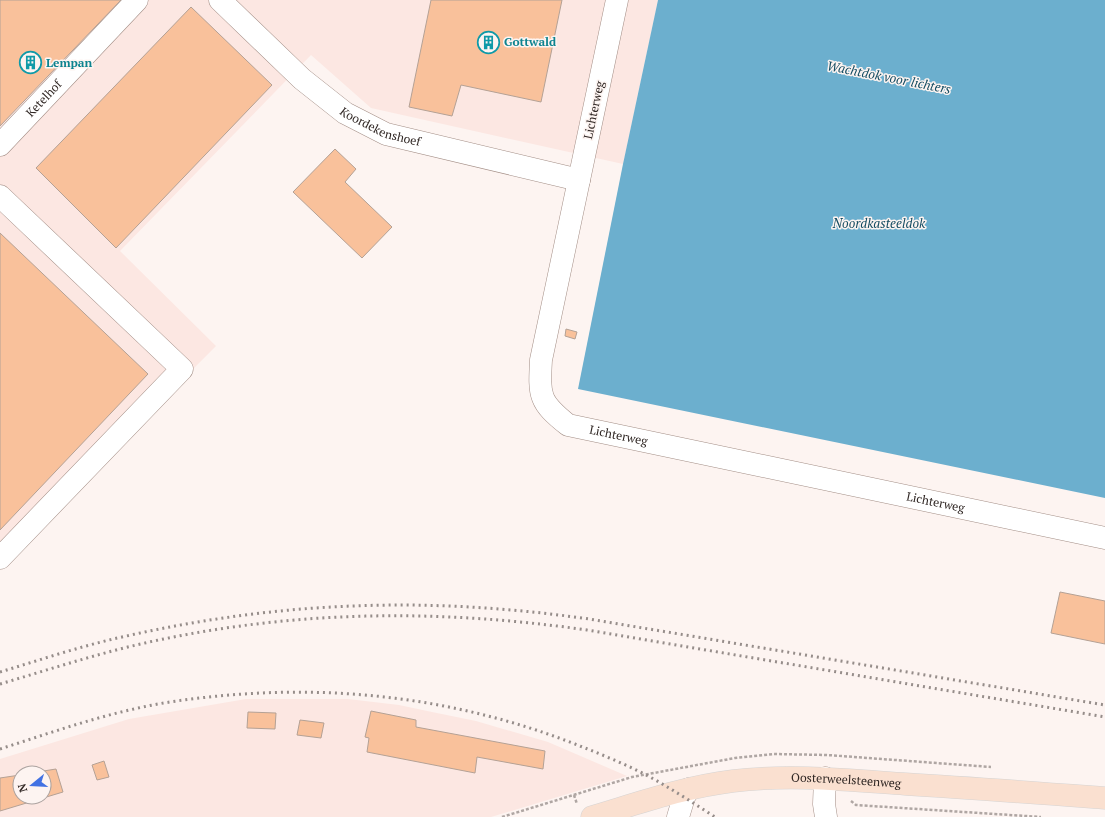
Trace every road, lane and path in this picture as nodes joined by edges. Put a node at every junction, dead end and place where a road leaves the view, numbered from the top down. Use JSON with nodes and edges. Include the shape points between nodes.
{"nodes":[{"id":1,"x":137,"y":0,"type":"edge"},
{"id":2,"x":220,"y":0,"type":"edge"},
{"id":3,"x":617,"y":0,"type":"edge"},
{"id":4,"x":0,"y":145,"type":"edge"},
{"id":5,"x":580,"y":180,"type":"junction"},
{"id":6,"x":0,"y":196,"type":"edge"},
{"id":7,"x":1105,"y":538,"type":"edge"},
{"id":8,"x":0,"y":558,"type":"edge"},
{"id":9,"x":827,"y":755,"type":"dead end"},
{"id":10,"x":994,"y":768,"type":"dead end"},
{"id":11,"x":825,"y":778,"type":"junction"},
{"id":12,"x":622,"y":780,"type":"dead end"},
{"id":13,"x":689,"y":789,"type":"junction"},
{"id":14,"x":1105,"y":798,"type":"edge"},
{"id":15,"x":606,"y":815,"type":"edge"},
{"id":16,"x":502,"y":817,"type":"edge"},
{"id":17,"x":678,"y":817,"type":"edge"},
{"id":18,"x":826,"y":817,"type":"edge"}],
"edges":[{"from":1,"to":4,"type":"street","name":"Ketelhof"},
{"from":2,"to":5,"type":"street","name":"Koordekenshoef","via":[[302,79],[345,113],[386,134]]},
{"from":3,"to":5,"type":"street","name":"Lichterweg"},
{"from":5,"to":7,"type":"street","name":"Lichterweg","via":[[541,360],[539,389],[548,410],[568,425]]},
{"from":6,"to":8,"type":"street","via":[[182,369]]},
{"from":9,"to":10,"type":"path"},
{"from":11,"to":13,"type":"main road","name":"Oosterweelsteenweg","via":[[785,777]]},
{"from":11,"to":14,"type":"main road","name":"Oosterweelsteenweg"},
{"from":11,"to":18,"type":"street"},
{"from":12,"to":16,"type":"path"},
{"from":13,"to":15,"type":"main road","name":"Oosterweelsteenweg"},
{"from":13,"to":17,"type":"street"}]}
